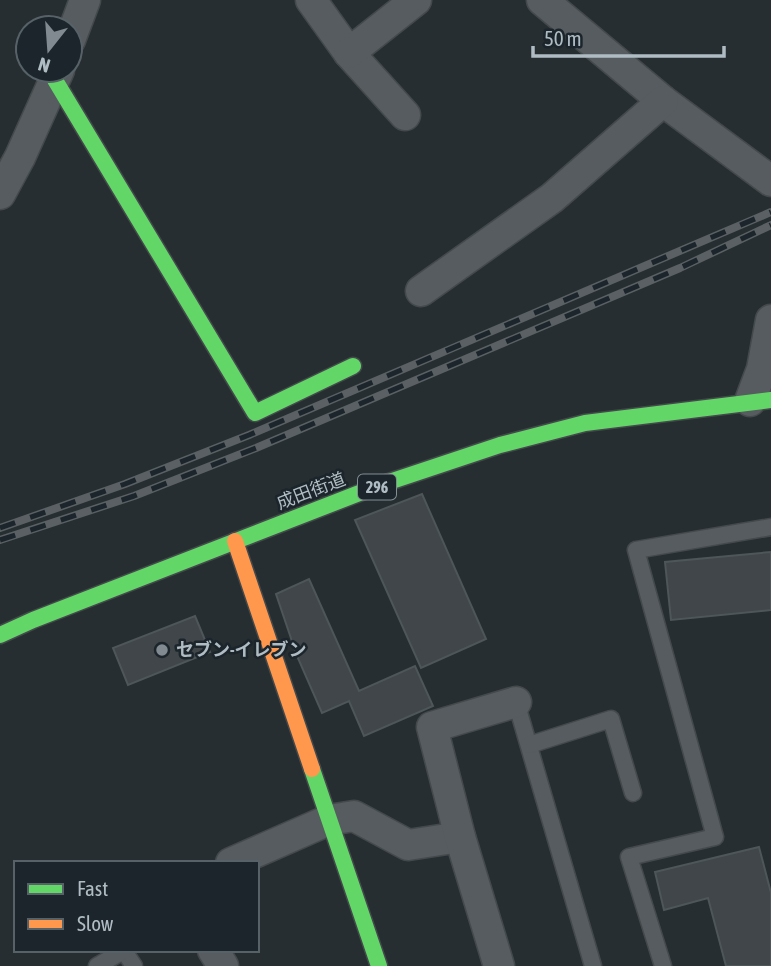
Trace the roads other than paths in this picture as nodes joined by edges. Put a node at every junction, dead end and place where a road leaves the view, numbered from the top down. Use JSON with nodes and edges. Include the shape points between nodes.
{"nodes":[{"id":1,"x":311,"y":0,"type":"edge"},
{"id":2,"x":416,"y":0,"type":"edge"},
{"id":3,"x":558,"y":5,"type":"edge"},
{"id":4,"x":349,"y":53,"type":"junction"},
{"id":5,"x":53,"y":84,"type":"edge"},
{"id":6,"x":62,"y":84,"type":"edge"},
{"id":7,"x":663,"y":101,"type":"junction"},
{"id":8,"x":405,"y":115,"type":"dead end"},
{"id":9,"x":771,"y":181,"type":"edge"},
{"id":10,"x":0,"y":194,"type":"edge"},
{"id":11,"x":421,"y":291,"type":"dead end"},
{"id":12,"x":771,"y":320,"type":"edge"},
{"id":13,"x":353,"y":366,"type":"dead end"},
{"id":14,"x":760,"y":401,"type":"edge"},
{"id":15,"x":771,"y":527,"type":"edge"},
{"id":16,"x":235,"y":541,"type":"junction"},
{"id":17,"x":0,"y":635,"type":"edge"},
{"id":18,"x":516,"y":702,"type":"joint"},
{"id":19,"x":528,"y":745,"type":"junction"},
{"id":20,"x":633,"y":793,"type":"dead end"},
{"id":21,"x":329,"y":820,"type":"junction"},
{"id":22,"x":460,"y":837,"type":"junction"},
{"id":23,"x":236,"y":861,"type":"edge"},
{"id":24,"x":122,"y":952,"type":"edge"},
{"id":25,"x":97,"y":966,"type":"edge"},
{"id":26,"x":379,"y":966,"type":"edge"},
{"id":27,"x":499,"y":966,"type":"edge"},
{"id":28,"x":593,"y":966,"type":"edge"},
{"id":29,"x":663,"y":966,"type":"edge"}],
"edges":[{"from":1,"to":4,"type":"street"},
{"from":2,"to":4,"type":"street"},
{"from":3,"to":7,"type":"street"},
{"from":4,"to":8,"type":"street"},
{"from":5,"to":10,"type":"street"},
{"from":6,"to":13,"type":"main road","via":[[255,412]]},
{"from":7,"to":9,"type":"street"},
{"from":7,"to":11,"type":"street","via":[[552,198]]},
{"from":12,"to":14,"type":"street"},
{"from":14,"to":16,"type":"main road","name":"成田街道","number":"296","via":[[585,423],[500,445]]},
{"from":15,"to":29,"type":"lane","via":[[635,550],[715,837],[629,857]]},
{"from":16,"to":17,"type":"main road","name":"成田街道","number":"296"},
{"from":16,"to":21,"type":"main road"},
{"from":18,"to":19,"type":"lane"},
{"from":18,"to":22,"type":"street","via":[[432,727]]},
{"from":19,"to":20,"type":"lane","via":[[611,719]]},
{"from":19,"to":28,"type":"lane"},
{"from":21,"to":22,"type":"street","via":[[354,816],[408,845]]},
{"from":21,"to":23,"type":"street"},
{"from":21,"to":26,"type":"main road"},
{"from":22,"to":27,"type":"street"},
{"from":24,"to":25,"type":"lane"}]}
